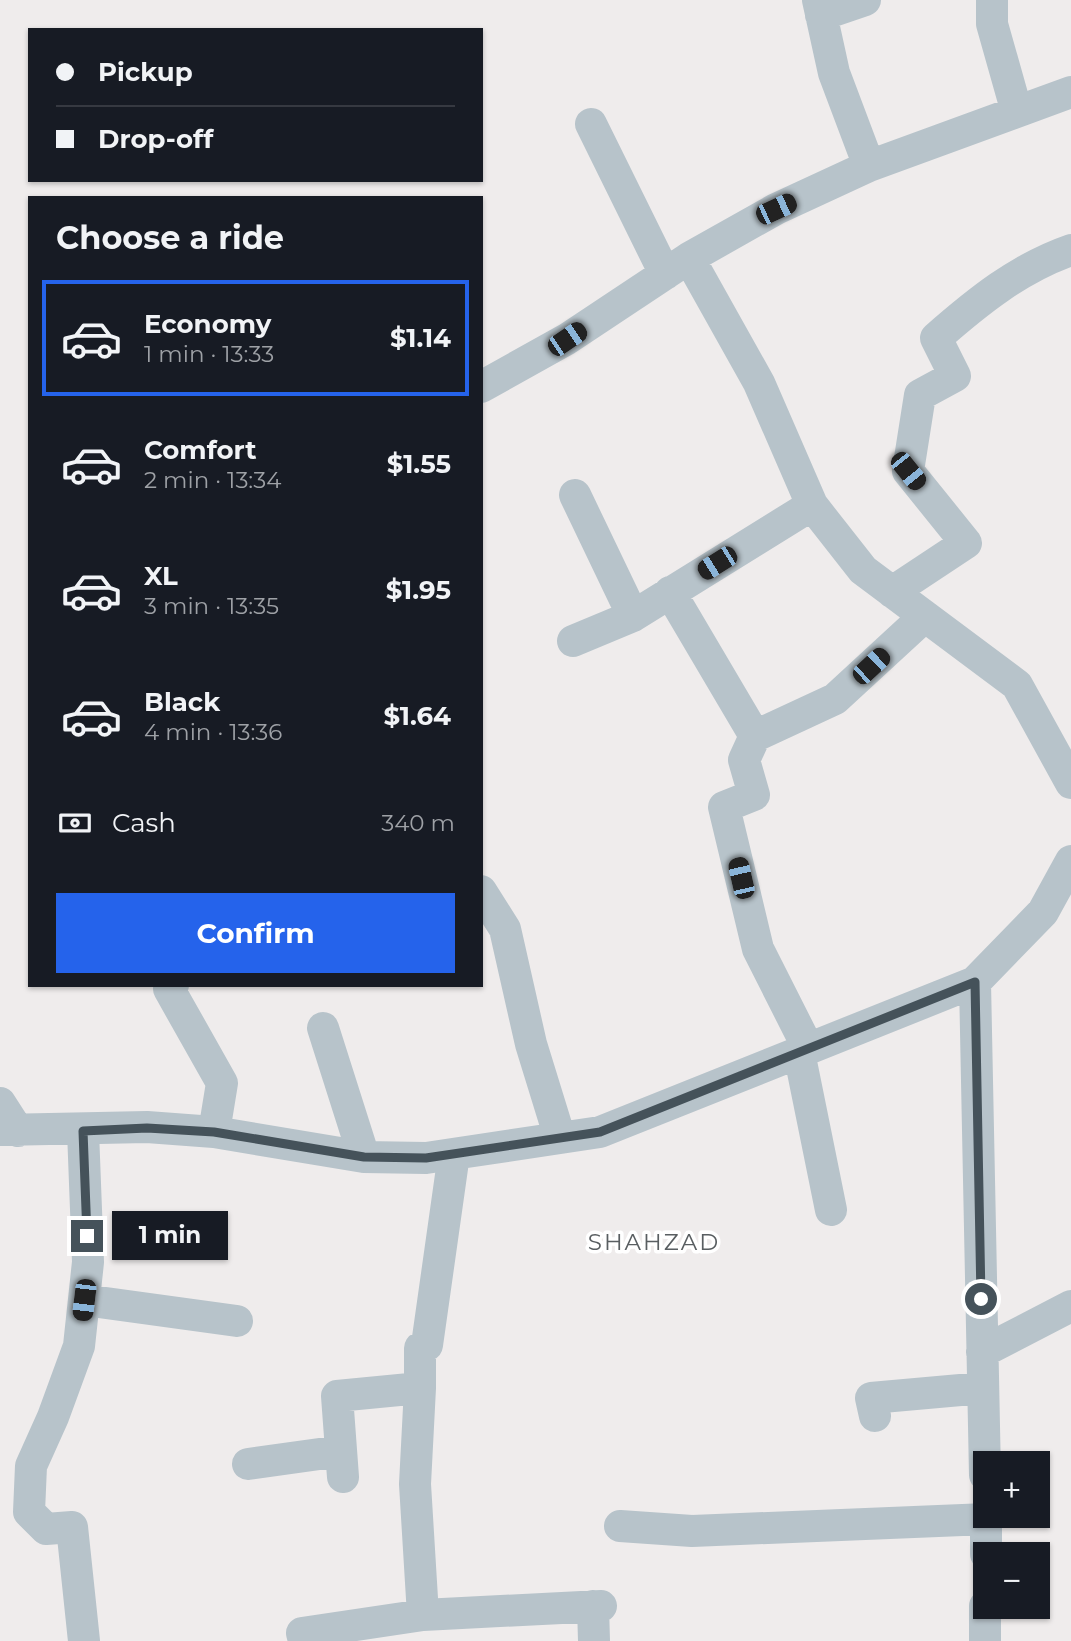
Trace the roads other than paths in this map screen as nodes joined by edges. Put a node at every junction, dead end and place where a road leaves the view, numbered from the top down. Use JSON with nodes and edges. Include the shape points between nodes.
{"nodes":[{"id":1,"x":865,"y":0,"type":"edge"},
{"id":2,"x":992,"y":0,"type":"edge"},
{"id":3,"x":820,"y":7,"type":"edge"},
{"id":4,"x":1071,"y":92,"type":"edge"},
{"id":5,"x":1016,"y":109,"type":"junction"},
{"id":6,"x":591,"y":124,"type":"dead end"},
{"id":7,"x":869,"y":166,"type":"junction"},
{"id":8,"x":1071,"y":250,"type":"edge"},
{"id":9,"x":677,"y":266,"type":"junction"},
{"id":10,"x":483,"y":386,"type":"edge"},
{"id":11,"x":575,"y":495,"type":"dead end"},
{"id":12,"x":812,"y":505,"type":"junction"},
{"id":13,"x":670,"y":592,"type":"junction"},
{"id":14,"x":892,"y":592,"type":"junction"},
{"id":15,"x":633,"y":616,"type":"junction"},
{"id":16,"x":924,"y":617,"type":"junction"},
{"id":17,"x":573,"y":640,"type":"dead end"},
{"id":18,"x":755,"y":736,"type":"junction"},
{"id":19,"x":1071,"y":783,"type":"edge"},
{"id":20,"x":1071,"y":862,"type":"edge"},
{"id":21,"x":483,"y":894,"type":"edge"},
{"id":22,"x":975,"y":982,"type":"junction"},
{"id":23,"x":171,"y":987,"type":"edge"},
{"id":24,"x":323,"y":1028,"type":"dead end"},
{"id":25,"x":804,"y":1050,"type":"junction"},
{"id":26,"x":0,"y":1103,"type":"edge"},
{"id":27,"x":9,"y":1131,"type":"edge"},
{"id":28,"x":83,"y":1131,"type":"junction"},
{"id":29,"x":214,"y":1132,"type":"junction"},
{"id":30,"x":560,"y":1138,"type":"junction"},
{"id":31,"x":454,"y":1153,"type":"junction"},
{"id":32,"x":364,"y":1157,"type":"junction"},
{"id":33,"x":831,"y":1210,"type":"dead end"},
{"id":34,"x":84,"y":1300,"type":"junction"},
{"id":35,"x":1071,"y":1306,"type":"edge"},
{"id":36,"x":237,"y":1321,"type":"dead end"},
{"id":37,"x":982,"y":1352,"type":"junction"},
{"id":38,"x":420,"y":1388,"type":"junction"},
{"id":39,"x":983,"y":1388,"type":"junction"},
{"id":40,"x":875,"y":1416,"type":"dead end"},
{"id":41,"x":984,"y":1451,"type":"edge"},
{"id":42,"x":248,"y":1464,"type":"dead end"},
{"id":43,"x":973,"y":1518,"type":"edge"},
{"id":44,"x":620,"y":1527,"type":"dead end"},
{"id":45,"x":423,"y":1615,"type":"junction"},
{"id":46,"x":985,"y":1619,"type":"edge"},
{"id":47,"x":84,"y":1641,"type":"edge"},
{"id":48,"x":304,"y":1641,"type":"edge"},
{"id":49,"x":594,"y":1641,"type":"edge"},
{"id":50,"x":985,"y":1641,"type":"edge"}],
"edges":[{"from":1,"to":3,"type":"street"},
{"from":2,"to":5,"type":"street","via":[[992,24]]},
{"from":3,"to":7,"type":"street","via":[[834,73]]},
{"from":4,"to":5,"type":"street"},
{"from":5,"to":7,"type":"street"},
{"from":6,"to":9,"type":"street"},
{"from":7,"to":9,"type":"street","via":[[776,209]]},
{"from":8,"to":14,"type":"street","via":[[1046,258],[979,300],[936,338],[955,376],[920,395],[908,471],[965,543]]},
{"from":9,"to":10,"type":"street","via":[[567,339]]},
{"from":9,"to":12,"type":"street","via":[[759,383]]},
{"from":11,"to":15,"type":"street"},
{"from":12,"to":13,"type":"street"},
{"from":12,"to":14,"type":"street","via":[[863,570]]},
{"from":13,"to":15,"type":"street"},
{"from":13,"to":18,"type":"street"},
{"from":14,"to":16,"type":"street"},
{"from":15,"to":17,"type":"street"},
{"from":16,"to":18,"type":"street","via":[[835,699]]},
{"from":16,"to":19,"type":"street","via":[[1017,685]]},
{"from":18,"to":25,"type":"street","via":[[744,760],[754,795],[724,807],[758,949]]},
{"from":20,"to":22,"type":"street","via":[[1043,912]]},
{"from":21,"to":30,"type":"street","via":[[505,929],[531,1044]]},
{"from":22,"to":25,"type":"street"},
{"from":22,"to":37,"type":"street"},
{"from":23,"to":29,"type":"street","via":[[222,1083]]},
{"from":24,"to":32,"type":"street"},
{"from":25,"to":30,"type":"street","via":[[600,1132]]},
{"from":25,"to":33,"type":"street"},
{"from":26,"to":27,"type":"street"},
{"from":27,"to":28,"type":"street"},
{"from":28,"to":29,"type":"street"},
{"from":28,"to":34,"type":"street","via":[[88,1262]]},
{"from":29,"to":32,"type":"street"},
{"from":30,"to":31,"type":"street"},
{"from":31,"to":32,"type":"street","via":[[426,1158]]},
{"from":31,"to":38,"type":"street","via":[[427,1345],[420,1348]]},
{"from":34,"to":36,"type":"street"},
{"from":34,"to":47,"type":"street","via":[[79,1346],[31,1466],[29,1512],[46,1529],[72,1527]]},
{"from":35,"to":37,"type":"street"},
{"from":37,"to":39,"type":"street"},
{"from":38,"to":42,"type":"street","via":[[337,1396],[342,1464]]},
{"from":38,"to":45,"type":"street","via":[[415,1483]]},
{"from":39,"to":40,"type":"street","via":[[871,1398]]},
{"from":39,"to":41,"type":"street"},
{"from":43,"to":44,"type":"street","via":[[692,1531]]},
{"from":45,"to":48,"type":"street","via":[[302,1633]]},
{"from":45,"to":49,"type":"street","via":[[597,1606]]},
{"from":46,"to":50,"type":"street"}]}
